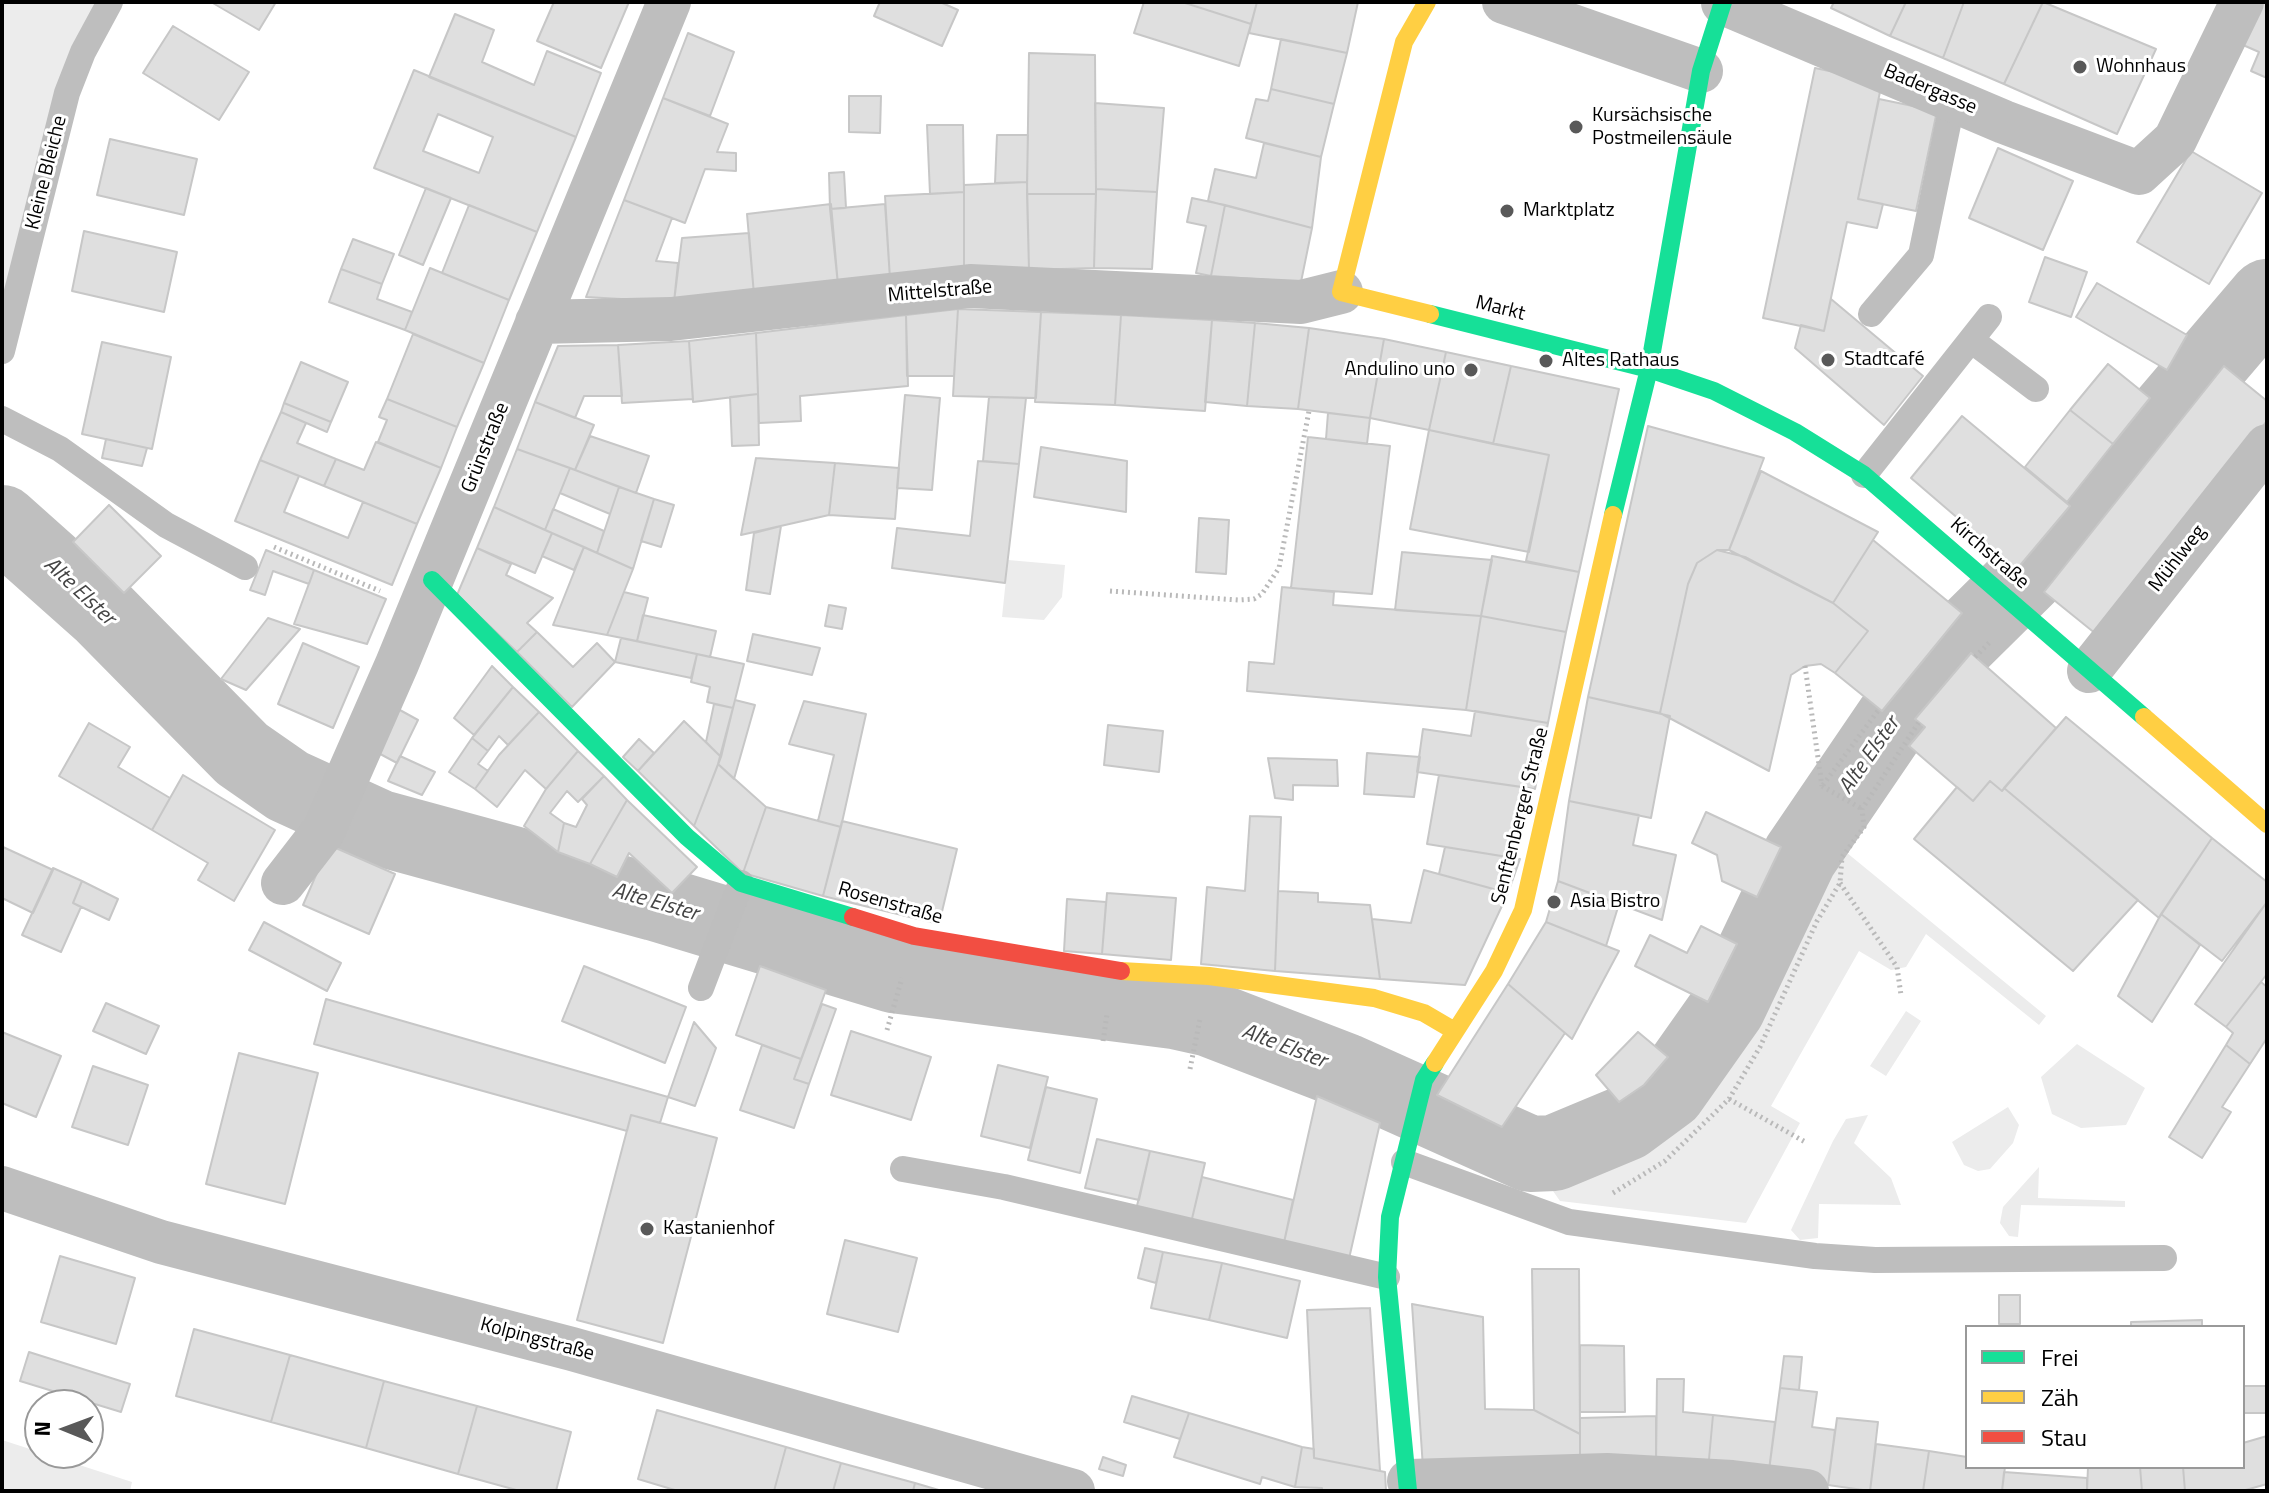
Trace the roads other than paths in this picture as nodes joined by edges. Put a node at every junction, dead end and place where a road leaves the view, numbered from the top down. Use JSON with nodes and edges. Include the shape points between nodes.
{"nodes":[{"id":1,"x":110,"y":2,"type":"edge"},
{"id":2,"x":669,"y":2,"type":"edge"},
{"id":3,"x":1427,"y":2,"type":"edge"},
{"id":4,"x":1504,"y":2,"type":"edge"},
{"id":5,"x":1723,"y":2,"type":"edge"},
{"id":6,"x":2242,"y":2,"type":"edge"},
{"id":7,"x":1701,"y":71,"type":"junction"},
{"id":8,"x":1953,"y":100,"type":"junction"},
{"id":9,"x":1341,"y":292,"type":"junction"},
{"id":10,"x":1871,"y":314,"type":"dead end"},
{"id":11,"x":1989,"y":317,"type":"dead end"},
{"id":12,"x":537,"y":322,"type":"junction"},
{"id":13,"x":1971,"y":340,"type":"junction"},
{"id":14,"x":2,"y":351,"type":"edge"},
{"id":15,"x":1649,"y":369,"type":"junction"},
{"id":16,"x":2036,"y":389,"type":"dead end"},
{"id":17,"x":2,"y":419,"type":"edge"},
{"id":18,"x":2267,"y":446,"type":"edge"},
{"id":19,"x":1864,"y":475,"type":"junction"},
{"id":20,"x":245,"y":567,"type":"dead end"},
{"id":21,"x":427,"y":594,"type":"junction"},
{"id":22,"x":2089,"y":671,"type":"junction"},
{"id":23,"x":2267,"y":824,"type":"edge"},
{"id":24,"x":283,"y":883,"type":"dead end"},
{"id":25,"x":738,"y":891,"type":"junction"},
{"id":26,"x":701,"y":988,"type":"dead end"},
{"id":27,"x":1453,"y":1030,"type":"junction"},
{"id":28,"x":1406,"y":1149,"type":"junction"},
{"id":29,"x":903,"y":1169,"type":"dead end"},
{"id":30,"x":2,"y":1188,"type":"edge"},
{"id":31,"x":2164,"y":1258,"type":"dead end"},
{"id":32,"x":1387,"y":1277,"type":"junction"},
{"id":33,"x":1409,"y":1486,"type":"edge"},
{"id":34,"x":1073,"y":1491,"type":"edge"},
{"id":35,"x":1807,"y":1491,"type":"edge"}],
"edges":[{"from":1,"to":14,"type":"lane","name":"Kleine Bleiche","via":[[67,93]]},
{"from":2,"to":12,"type":"street","name":"Grünstraße"},
{"from":3,"to":9,"type":"street","via":[[1404,42]]},
{"from":4,"to":7,"type":"street"},
{"from":5,"to":7,"type":"street"},
{"from":5,"to":8,"type":"street","name":"Badergasse"},
{"from":6,"to":8,"type":"street","name":"Badergasse","via":[[2175,140],[2139,173]]},
{"from":7,"to":15,"type":"street"},
{"from":8,"to":10,"type":"lane","via":[[1921,255]]},
{"from":9,"to":12,"type":"street","name":"Mittelstraße","via":[[1301,302],[970,286],[671,319]]},
{"from":9,"to":15,"type":"street","name":"Markt"},
{"from":11,"to":13,"type":"lane"},
{"from":12,"to":21,"type":"street","name":"Grünstraße"},
{"from":13,"to":16,"type":"lane"},
{"from":13,"to":19,"type":"lane"},
{"from":15,"to":19,"type":"street","name":"Kirchstraße","via":[[1759,412]]},
{"from":15,"to":27,"type":"street","name":"Senftenberger Straße","via":[[1523,910],[1494,971]]},
{"from":17,"to":20,"type":"lane","via":[[60,449],[166,525]]},
{"from":18,"to":22,"type":"street","name":"Mühlweg"},
{"from":19,"to":22,"type":"street","name":"Kirchstraße"},
{"from":21,"to":24,"type":"street","name":"Grünstraße","via":[[324,830]]},
{"from":21,"to":25,"type":"street","name":"Rosenstraße"},
{"from":22,"to":23,"type":"street","name":"Kirchstraße"},
{"from":25,"to":26,"type":"lane"},
{"from":25,"to":27,"type":"street","name":"Rosenstraße","via":[[914,936],[1113,971],[1209,976],[1374,998],[1424,1013]]},
{"from":27,"to":28,"type":"street","name":"Senftenberger Straße","via":[[1424,1080]]},
{"from":28,"to":31,"type":"lane","via":[[1569,1222],[1875,1260]]},
{"from":28,"to":32,"type":"street","name":"Senftenberger Straße","via":[[1390,1217]]},
{"from":29,"to":32,"type":"lane"},
{"from":30,"to":34,"type":"street","name":"Kolpingstraße","via":[[161,1242],[572,1349]]},
{"from":32,"to":33,"type":"street","name":"Senftenberger Straße"},
{"from":33,"to":35,"type":"street","via":[[1607,1475]]}]}
